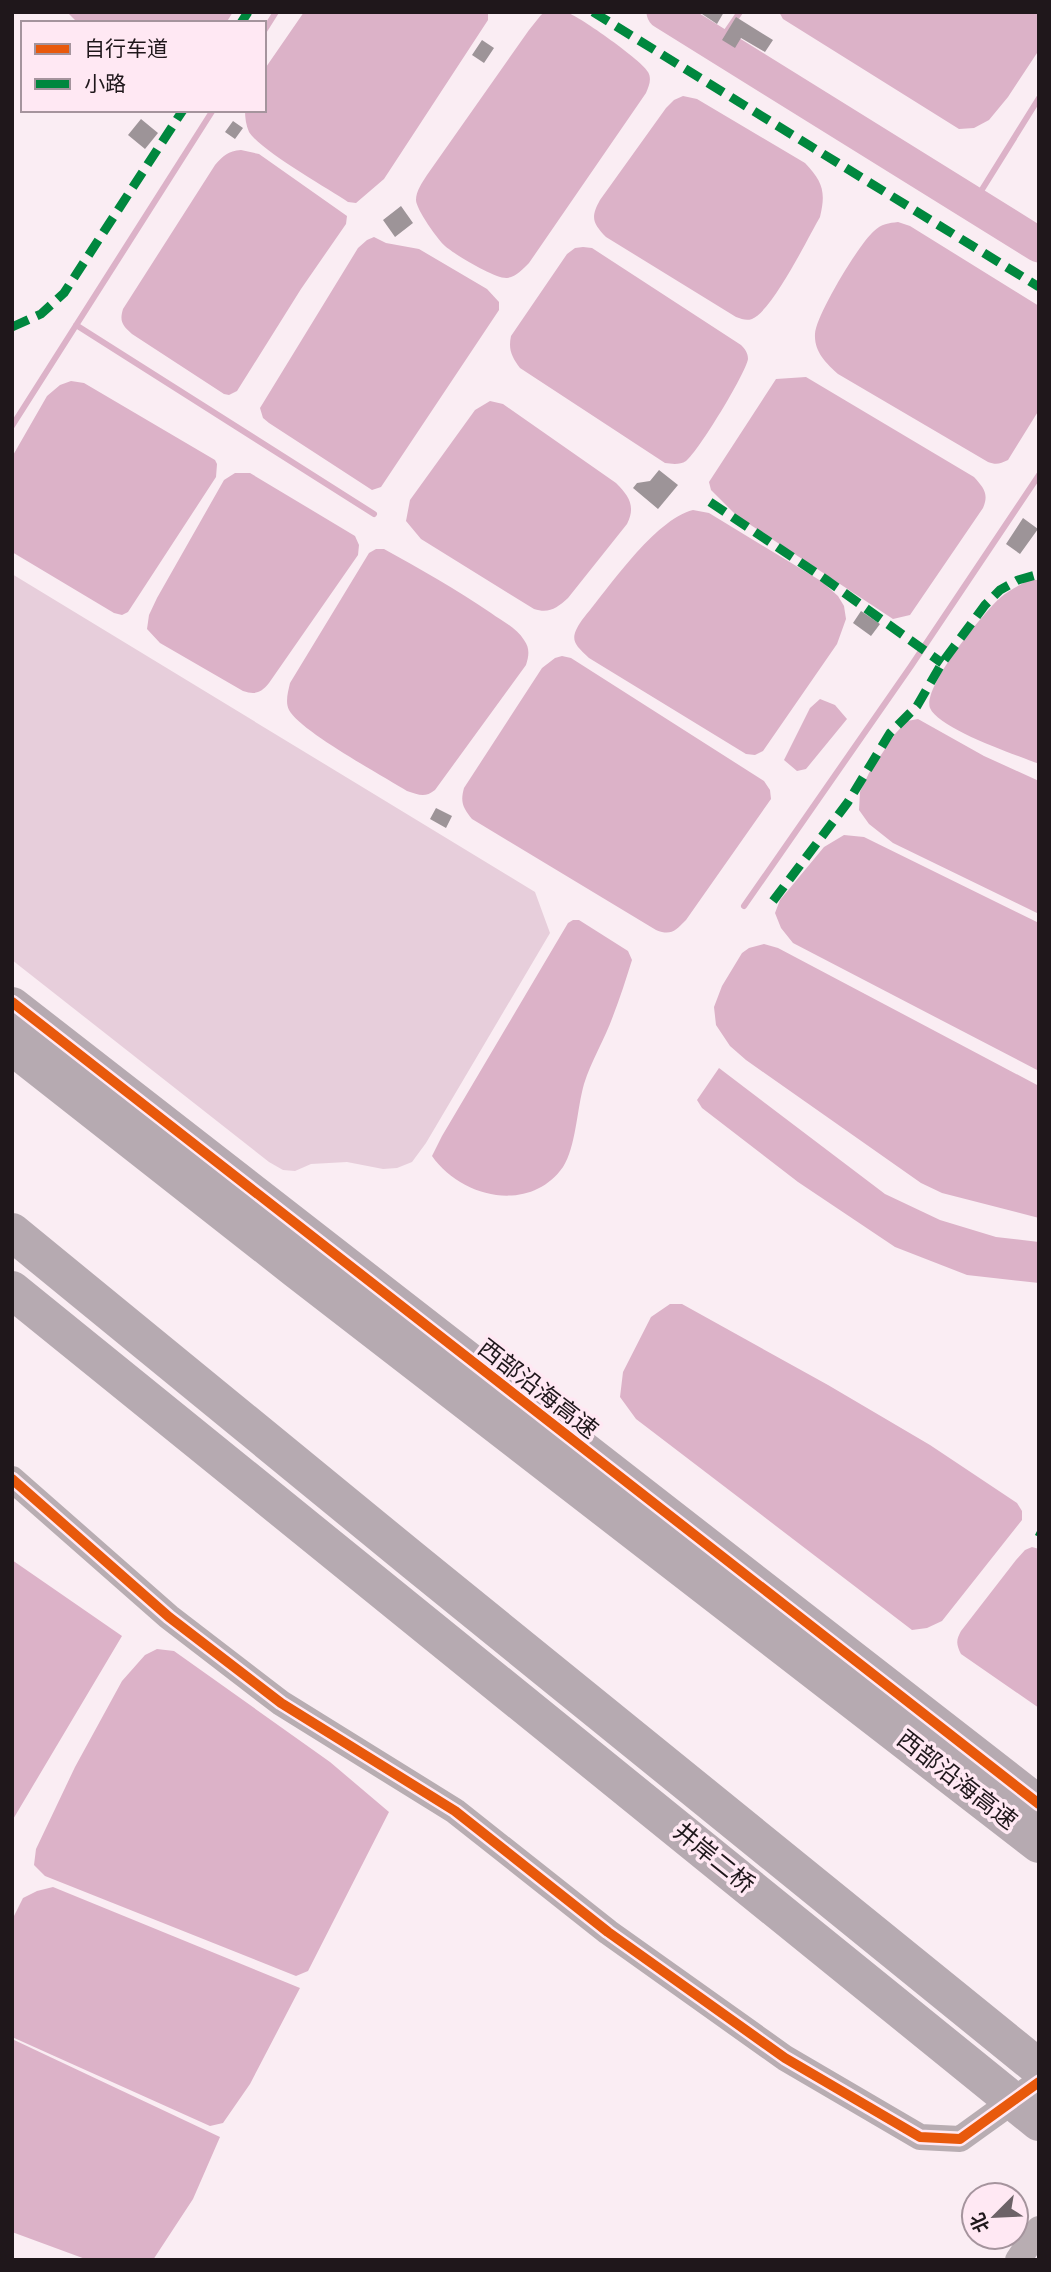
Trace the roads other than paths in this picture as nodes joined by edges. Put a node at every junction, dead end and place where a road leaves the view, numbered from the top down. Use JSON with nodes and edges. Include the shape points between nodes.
{"nodes":[{"id":1,"x":12,"y":1004,"type":"edge"},
{"id":2,"x":12,"y":1046,"type":"edge"},
{"id":3,"x":12,"y":1232,"type":"edge"},
{"id":4,"x":12,"y":1290,"type":"edge"},
{"id":5,"x":12,"y":1479,"type":"edge"},
{"id":6,"x":1039,"y":1805,"type":"edge"},
{"id":7,"x":1039,"y":1844,"type":"edge"},
{"id":8,"x":1039,"y":2068,"type":"edge"},
{"id":9,"x":1039,"y":2082,"type":"edge"},
{"id":10,"x":1039,"y":2122,"type":"edge"},
{"id":11,"x":1039,"y":2229,"type":"edge"},
{"id":12,"x":1017,"y":2260,"type":"edge"}],
"edges":[{"from":1,"to":6,"type":"highway","name":"西部沿海高速"},
{"from":2,"to":7,"type":"highway","name":"西部沿海高速"},
{"from":3,"to":8,"type":"highway","name":"井岸二桥"},
{"from":4,"to":10,"type":"highway","name":"井岸二桥"},
{"from":5,"to":9,"type":"street","via":[[169,1617],[281,1703],[455,1811],[608,1932],[785,2059],[920,2137],[960,2139]]},
{"from":11,"to":12,"type":"street"}]}
